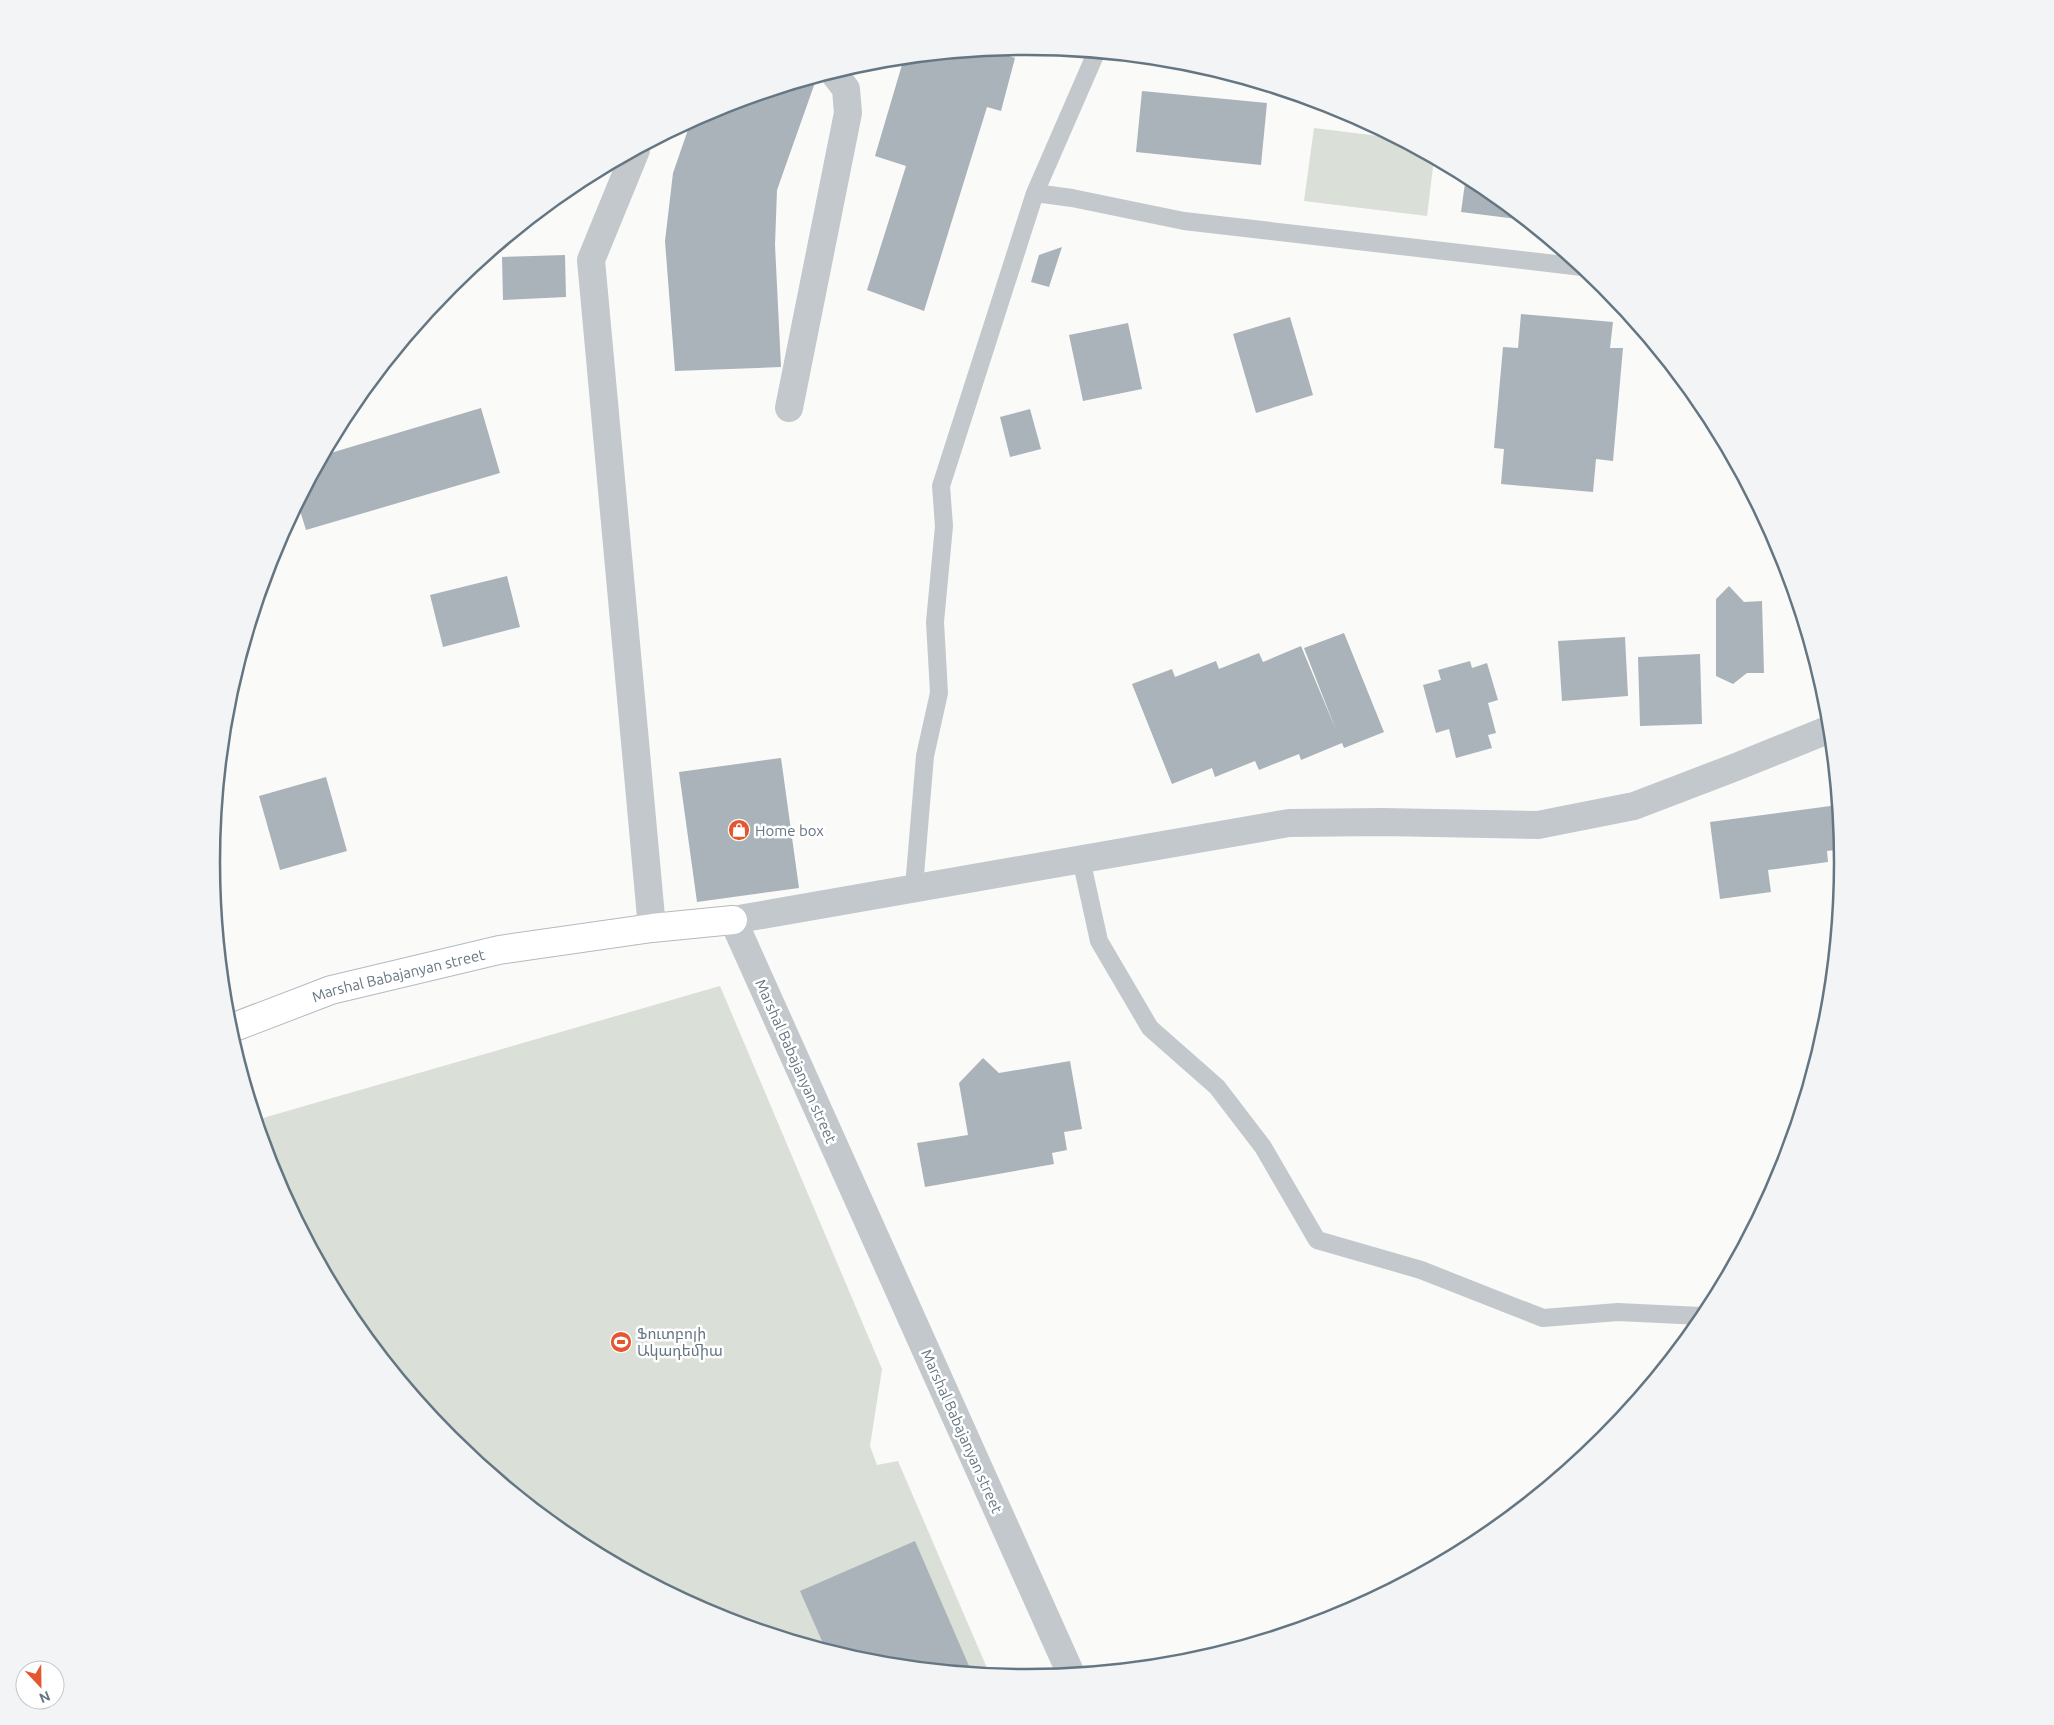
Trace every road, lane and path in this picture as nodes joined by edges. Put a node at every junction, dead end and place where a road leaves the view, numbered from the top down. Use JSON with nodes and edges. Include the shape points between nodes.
{"nodes":[{"id":1,"x":1094,"y":58,"type":"edge"},
{"id":2,"x":838,"y":78,"type":"edge"},
{"id":3,"x":633,"y":158,"type":"edge"},
{"id":4,"x":1035,"y":193,"type":"junction"},
{"id":5,"x":1570,"y":266,"type":"edge"},
{"id":6,"x":790,"y":408,"type":"dead end"},
{"id":7,"x":1824,"y":732,"type":"edge"},
{"id":8,"x":1081,"y":859,"type":"junction"},
{"id":9,"x":914,"y":887,"type":"junction"},
{"id":10,"x":733,"y":920,"type":"junction"},
{"id":11,"x":652,"y":928,"type":"junction"},
{"id":12,"x":236,"y":1026,"type":"edge"},
{"id":13,"x":1695,"y":1316,"type":"edge"},
{"id":14,"x":1069,"y":1668,"type":"edge"}],
"edges":[{"from":1,"to":4,"type":"lane"},
{"from":2,"to":6,"type":"street","via":[[846,89],[848,113]]},
{"from":3,"to":11,"type":"street","via":[[591,260]]},
{"from":4,"to":5,"type":"lane","via":[[1184,221]]},
{"from":4,"to":9,"type":"lane","via":[[941,486],[944,526],[935,622],[940,693],[925,756]]},
{"from":7,"to":8,"type":"street","via":[[1634,806],[1538,825],[1289,823]]},
{"from":8,"to":9,"type":"street"},
{"from":8,"to":13,"type":"lane","via":[[1099,941],[1150,1028],[1218,1087],[1263,1147],[1317,1240],[1421,1270],[1543,1318],[1618,1312]]},
{"from":9,"to":10,"type":"street"},
{"from":10,"to":11,"type":"street","name":"Marshal Babajanyan street"},
{"from":10,"to":14,"type":"street","name":"Marshal Babajanyan street"},
{"from":11,"to":12,"type":"street","name":"Marshal Babajanyan street","via":[[499,950],[332,990]]}]}
